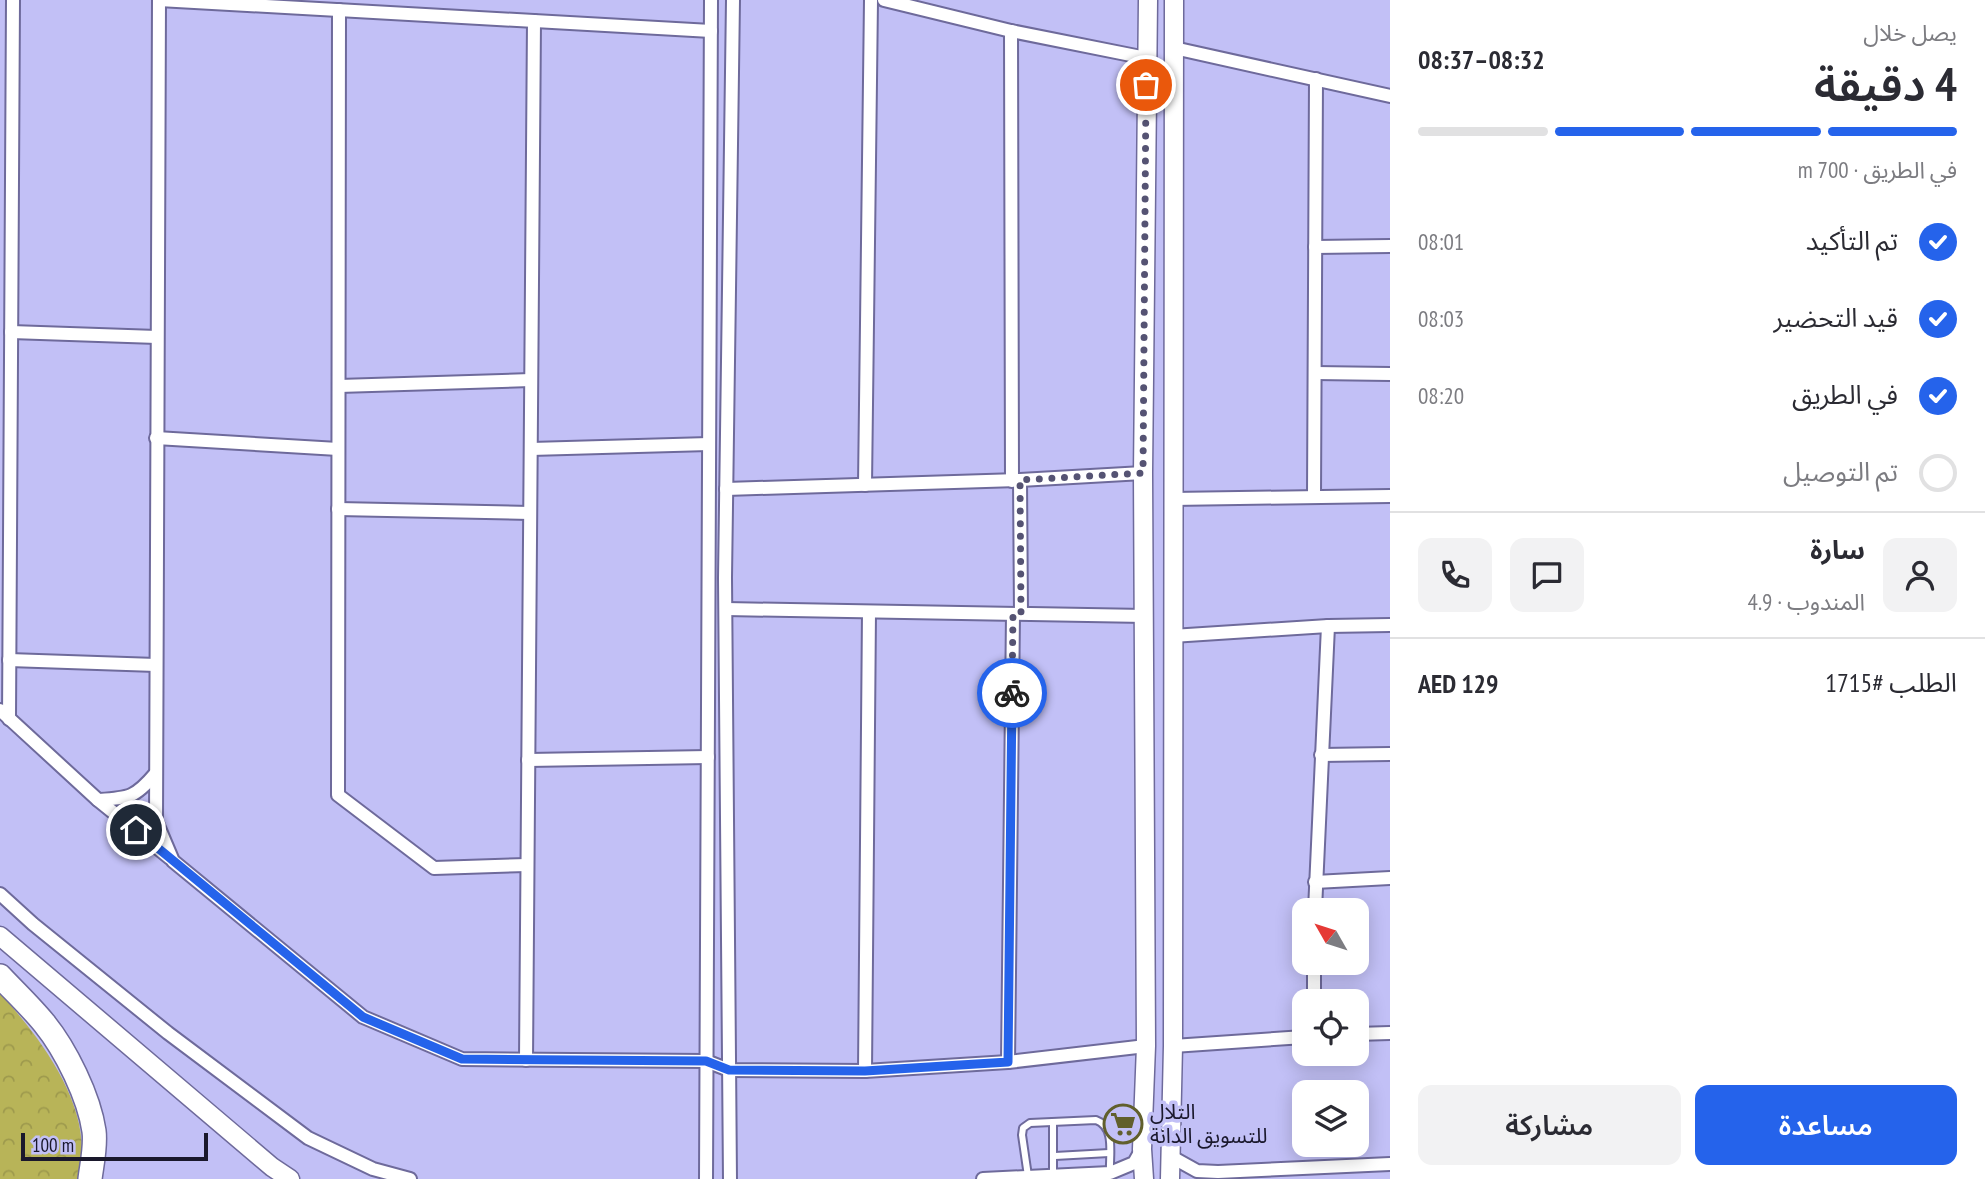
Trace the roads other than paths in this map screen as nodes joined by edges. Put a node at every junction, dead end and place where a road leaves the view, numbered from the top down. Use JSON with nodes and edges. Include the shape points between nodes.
{"nodes":[{"id":1,"x":159,"y":0,"type":"edge"},
{"id":2,"x":711,"y":0,"type":"edge"},
{"id":3,"x":733,"y":0,"type":"edge"},
{"id":4,"x":871,"y":0,"type":"edge"},
{"id":5,"x":884,"y":0,"type":"edge"},
{"id":6,"x":1148,"y":0,"type":"edge"},
{"id":7,"x":1174,"y":0,"type":"edge"},
{"id":8,"x":9,"y":1,"type":"edge"},
{"id":9,"x":339,"y":10,"type":"junction"},
{"id":10,"x":534,"y":21,"type":"junction"},
{"id":11,"x":711,"y":31,"type":"junction"},
{"id":12,"x":1011,"y":31,"type":"junction"},
{"id":13,"x":1174,"y":48,"type":"junction"},
{"id":14,"x":1146,"y":58,"type":"junction"},
{"id":15,"x":1316,"y":79,"type":"junction"},
{"id":16,"x":1390,"y":96,"type":"edge"},
{"id":17,"x":1390,"y":246,"type":"edge"},
{"id":18,"x":1315,"y":247,"type":"junction"},
{"id":19,"x":11,"y":332,"type":"junction"},
{"id":20,"x":157,"y":338,"type":"junction"},
{"id":21,"x":1315,"y":373,"type":"junction"},
{"id":22,"x":1390,"y":374,"type":"edge"},
{"id":23,"x":531,"y":380,"type":"junction"},
{"id":24,"x":339,"y":386,"type":"junction"},
{"id":25,"x":156,"y":438,"type":"junction"},
{"id":26,"x":709,"y":444,"type":"junction"},
{"id":27,"x":338,"y":449,"type":"junction"},
{"id":28,"x":531,"y":449,"type":"junction"},
{"id":29,"x":1143,"y":473,"type":"junction"},
{"id":30,"x":1016,"y":480,"type":"junction"},
{"id":31,"x":865,"y":485,"type":"junction"},
{"id":32,"x":726,"y":489,"type":"junction"},
{"id":33,"x":5,"y":491,"type":"edge"},
{"id":34,"x":1390,"y":496,"type":"edge"},
{"id":35,"x":1314,"y":497,"type":"junction"},
{"id":36,"x":1172,"y":499,"type":"junction"},
{"id":37,"x":338,"y":509,"type":"junction"},
{"id":38,"x":530,"y":513,"type":"junction"},
{"id":39,"x":726,"y":609,"type":"junction"},
{"id":40,"x":869,"y":612,"type":"junction"},
{"id":41,"x":1017,"y":614,"type":"junction"},
{"id":42,"x":1145,"y":616,"type":"junction"},
{"id":43,"x":1390,"y":625,"type":"edge"},
{"id":44,"x":1328,"y":626,"type":"junction"},
{"id":45,"x":1172,"y":636,"type":"junction"},
{"id":46,"x":9,"y":660,"type":"junction"},
{"id":47,"x":156,"y":665,"type":"junction"},
{"id":48,"x":4,"y":715,"type":"edge"},
{"id":49,"x":1390,"y":754,"type":"edge"},
{"id":50,"x":1321,"y":755,"type":"junction"},
{"id":51,"x":708,"y":757,"type":"junction"},
{"id":52,"x":528,"y":760,"type":"junction"},
{"id":53,"x":156,"y":773,"type":"junction"},
{"id":54,"x":98,"y":800,"type":"junction"},
{"id":55,"x":173,"y":860,"type":"junction"},
{"id":56,"x":527,"y":865,"type":"junction"},
{"id":57,"x":1390,"y":878,"type":"edge"},
{"id":58,"x":1315,"y":882,"type":"junction"},
{"id":59,"x":0,"y":894,"type":"edge"},
{"id":60,"x":1315,"y":898,"type":"edge"},
{"id":61,"x":0,"y":936,"type":"edge"},
{"id":62,"x":0,"y":976,"type":"edge"},
{"id":63,"x":1390,"y":1033,"type":"edge"},
{"id":64,"x":1369,"y":1034,"type":"edge"},
{"id":65,"x":1292,"y":1038,"type":"edge"},
{"id":66,"x":1146,"y":1046,"type":"junction"},
{"id":67,"x":1173,"y":1046,"type":"junction"},
{"id":68,"x":526,"y":1060,"type":"junction"},
{"id":69,"x":706,"y":1061,"type":"junction"},
{"id":70,"x":1008,"y":1062,"type":"junction"},
{"id":71,"x":729,"y":1070,"type":"junction"},
{"id":72,"x":865,"y":1071,"type":"junction"},
{"id":73,"x":1053,"y":1122,"type":"junction"},
{"id":74,"x":1142,"y":1149,"type":"junction"},
{"id":75,"x":1109,"y":1153,"type":"junction"},
{"id":76,"x":1055,"y":1156,"type":"junction"},
{"id":77,"x":1170,"y":1156,"type":"junction"},
{"id":78,"x":1390,"y":1164,"type":"edge"},
{"id":79,"x":1110,"y":1173,"type":"junction"},
{"id":80,"x":1053,"y":1176,"type":"junction"},
{"id":81,"x":1028,"y":1177,"type":"junction"},
{"id":82,"x":90,"y":1179,"type":"edge"},
{"id":83,"x":290,"y":1179,"type":"edge"},
{"id":84,"x":410,"y":1179,"type":"edge"},
{"id":85,"x":706,"y":1179,"type":"edge"},
{"id":86,"x":730,"y":1179,"type":"edge"},
{"id":87,"x":983,"y":1179,"type":"edge"},
{"id":88,"x":1144,"y":1179,"type":"edge"},
{"id":89,"x":1170,"y":1179,"type":"edge"}],
"edges":[{"from":1,"to":9,"type":"street"},
{"from":1,"to":20,"type":"street"},
{"from":2,"to":11,"type":"street"},
{"from":3,"to":32,"type":"street"},
{"from":4,"to":31,"type":"street"},
{"from":5,"to":12,"type":"street"},
{"from":6,"to":14,"type":"street"},
{"from":7,"to":13,"type":"street"},
{"from":8,"to":19,"type":"street"},
{"from":9,"to":10,"type":"street"},
{"from":9,"to":24,"type":"street"},
{"from":10,"to":11,"type":"street"},
{"from":10,"to":23,"type":"street"},
{"from":11,"to":26,"type":"street"},
{"from":12,"to":14,"type":"street"},
{"from":12,"to":30,"type":"street"},
{"from":13,"to":15,"type":"street"},
{"from":13,"to":36,"type":"street"},
{"from":14,"to":29,"type":"street"},
{"from":15,"to":16,"type":"street"},
{"from":15,"to":18,"type":"street"},
{"from":17,"to":18,"type":"street"},
{"from":18,"to":21,"type":"street"},
{"from":19,"to":20,"type":"street"},
{"from":19,"to":33,"type":"street"},
{"from":20,"to":25,"type":"street"},
{"from":21,"to":22,"type":"street"},
{"from":21,"to":35,"type":"street"},
{"from":23,"to":24,"type":"street"},
{"from":23,"to":28,"type":"street"},
{"from":24,"to":27,"type":"street"},
{"from":25,"to":27,"type":"street"},
{"from":25,"to":47,"type":"street"},
{"from":26,"to":28,"type":"street"},
{"from":26,"to":51,"type":"street"},
{"from":27,"to":37,"type":"street"},
{"from":28,"to":38,"type":"street"},
{"from":29,"to":30,"type":"street"},
{"from":29,"to":42,"type":"street"},
{"from":30,"to":31,"type":"street"},
{"from":30,"to":41,"type":"street"},
{"from":31,"to":32,"type":"street"},
{"from":32,"to":39,"type":"street"},
{"from":33,"to":46,"type":"street"},
{"from":34,"to":35,"type":"street"},
{"from":35,"to":36,"type":"street"},
{"from":36,"to":45,"type":"street"},
{"from":37,"to":38,"type":"street"},
{"from":37,"to":56,"type":"street","via":[[338,795],[434,868]]},
{"from":38,"to":52,"type":"street"},
{"from":39,"to":40,"type":"street"},
{"from":39,"to":71,"type":"street"},
{"from":40,"to":41,"type":"street"},
{"from":40,"to":72,"type":"street"},
{"from":41,"to":42,"type":"street"},
{"from":41,"to":70,"type":"street"},
{"from":42,"to":66,"type":"street"},
{"from":43,"to":44,"type":"street"},
{"from":44,"to":45,"type":"street"},
{"from":44,"to":50,"type":"street"},
{"from":45,"to":67,"type":"street"},
{"from":46,"to":47,"type":"street"},
{"from":46,"to":48,"type":"street"},
{"from":47,"to":53,"type":"street"},
{"from":48,"to":54,"type":"street"},
{"from":49,"to":50,"type":"street"},
{"from":50,"to":58,"type":"street"},
{"from":51,"to":52,"type":"street"},
{"from":51,"to":69,"type":"street"},
{"from":52,"to":56,"type":"street"},
{"from":53,"to":54,"type":"street","via":[[128,799]]},
{"from":53,"to":55,"type":"street","via":[[156,821]]},
{"from":54,"to":55,"type":"street"},
{"from":55,"to":68,"type":"street","via":[[363,1017],[462,1059]]},
{"from":56,"to":68,"type":"street"},
{"from":57,"to":58,"type":"street"},
{"from":58,"to":60,"type":"street"},
{"from":59,"to":84,"type":"street","via":[[168,1033],[308,1139],[373,1169]]},
{"from":61,"to":83,"type":"street"},
{"from":62,"to":82,"type":"highway","via":[[45,1024],[74,1072],[94,1132]]},
{"from":63,"to":64,"type":"street"},
{"from":65,"to":67,"type":"street"},
{"from":66,"to":70,"type":"street"},
{"from":66,"to":74,"type":"street"},
{"from":67,"to":77,"type":"street"},
{"from":68,"to":69,"type":"street"},
{"from":69,"to":71,"type":"street"},
{"from":69,"to":85,"type":"street"},
{"from":70,"to":72,"type":"street"},
{"from":71,"to":72,"type":"street"},
{"from":71,"to":86,"type":"street"},
{"from":73,"to":75,"type":"lane","via":[[1104,1123],[1109,1130]]},
{"from":73,"to":76,"type":"lane"},
{"from":73,"to":81,"type":"lane","via":[[1030,1123],[1023,1128]]},
{"from":74,"to":79,"type":"street","via":[[1134,1163]]},
{"from":74,"to":88,"type":"street"},
{"from":75,"to":76,"type":"lane"},
{"from":75,"to":79,"type":"lane"},
{"from":76,"to":80,"type":"lane"},
{"from":77,"to":78,"type":"street","via":[[1197,1171],[1218,1172]]},
{"from":77,"to":89,"type":"street"},
{"from":79,"to":80,"type":"street"},
{"from":80,"to":81,"type":"street"},
{"from":81,"to":87,"type":"street"}]}
